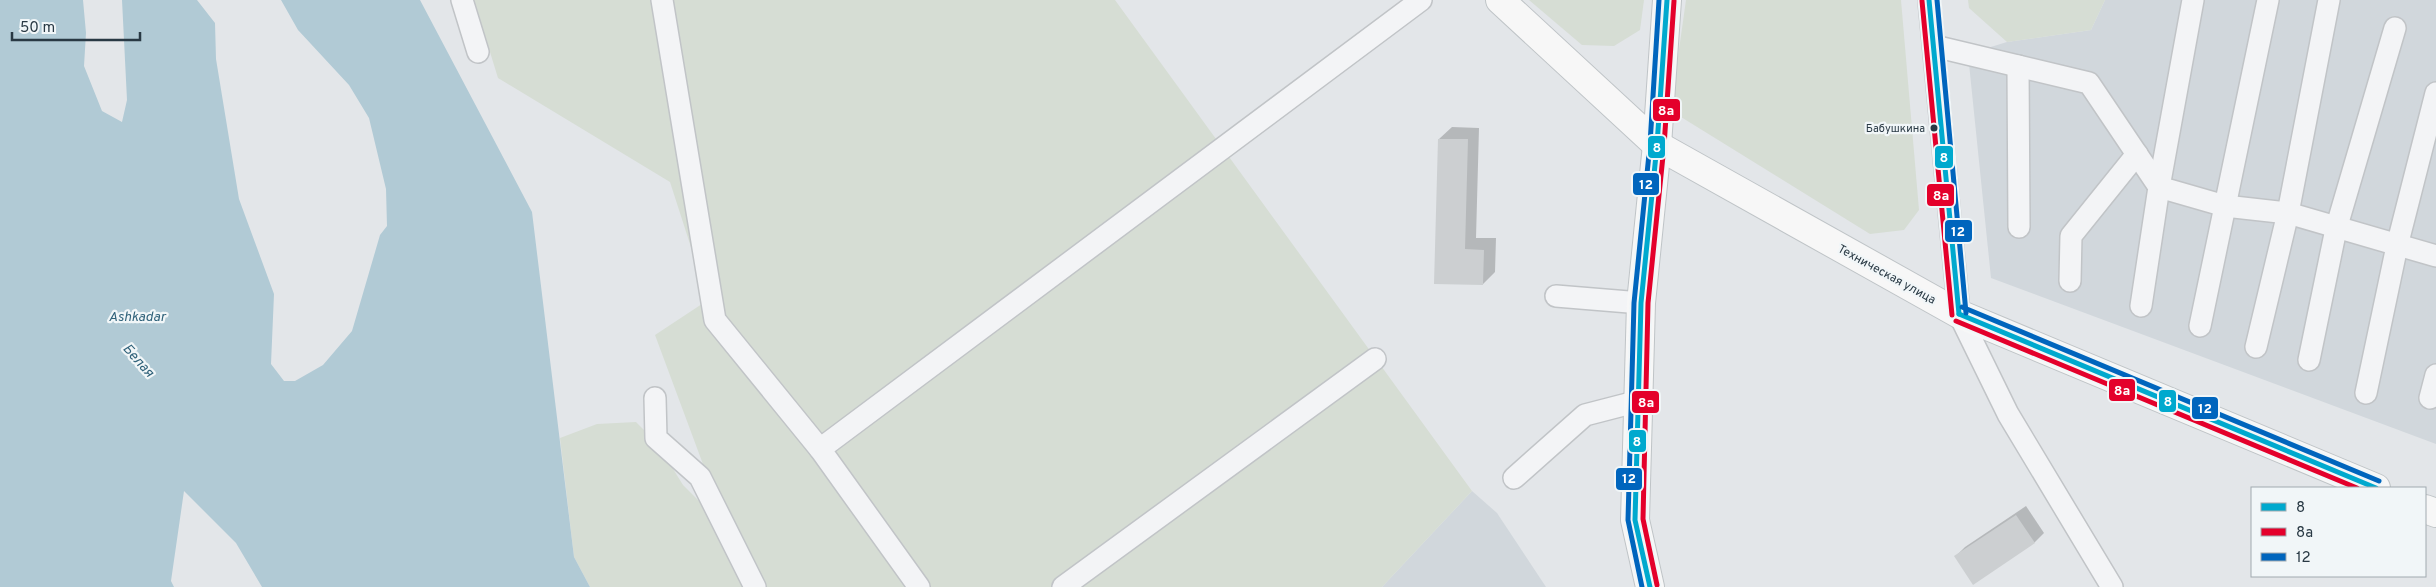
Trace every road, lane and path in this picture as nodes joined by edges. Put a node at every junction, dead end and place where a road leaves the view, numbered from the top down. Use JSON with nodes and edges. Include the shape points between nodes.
{"nodes":[{"id":1,"x":462,"y":0,"type":"edge"},
{"id":2,"x":662,"y":0,"type":"edge"},
{"id":3,"x":1421,"y":0,"type":"edge"},
{"id":4,"x":1500,"y":0,"type":"edge"},
{"id":5,"x":1667,"y":0,"type":"edge"},
{"id":6,"x":1928,"y":0,"type":"edge"},
{"id":7,"x":2192,"y":0,"type":"edge"},
{"id":8,"x":2268,"y":0,"type":"edge"},
{"id":9,"x":2329,"y":0,"type":"edge"},
{"id":10,"x":2394,"y":28,"type":"dead end"},
{"id":11,"x":1934,"y":46,"type":"junction"},
{"id":12,"x":478,"y":52,"type":"dead end"},
{"id":13,"x":2018,"y":66,"type":"junction"},
{"id":14,"x":2436,"y":92,"type":"edge"},
{"id":15,"x":1657,"y":145,"type":"junction"},
{"id":16,"x":2137,"y":154,"type":"junction"},
{"id":17,"x":2159,"y":187,"type":"junction"},
{"id":18,"x":2225,"y":206,"type":"junction"},
{"id":19,"x":2288,"y":213,"type":"junction"},
{"id":20,"x":2019,"y":227,"type":"dead end"},
{"id":21,"x":2336,"y":229,"type":"junction"},
{"id":22,"x":2397,"y":246,"type":"junction"},
{"id":23,"x":2436,"y":256,"type":"edge"},
{"id":24,"x":2070,"y":282,"type":"dead end"},
{"id":25,"x":1556,"y":296,"type":"dead end"},
{"id":26,"x":1642,"y":303,"type":"junction"},
{"id":27,"x":2141,"y":306,"type":"dead end"},
{"id":28,"x":1958,"y":314,"type":"junction"},
{"id":29,"x":2200,"y":326,"type":"dead end"},
{"id":30,"x":2256,"y":346,"type":"dead end"},
{"id":31,"x":1375,"y":359,"type":"dead end"},
{"id":32,"x":2309,"y":360,"type":"dead end"},
{"id":33,"x":2436,"y":375,"type":"edge"},
{"id":34,"x":2366,"y":393,"type":"dead end"},
{"id":35,"x":655,"y":398,"type":"dead end"},
{"id":36,"x":2430,"y":398,"type":"dead end"},
{"id":37,"x":1639,"y":401,"type":"junction"},
{"id":38,"x":820,"y":449,"type":"junction"},
{"id":39,"x":1514,"y":478,"type":"dead end"},
{"id":40,"x":2374,"y":487,"type":"edge"},
{"id":41,"x":754,"y":587,"type":"edge"},
{"id":42,"x":919,"y":587,"type":"edge"},
{"id":43,"x":1062,"y":587,"type":"edge"},
{"id":44,"x":1650,"y":587,"type":"edge"},
{"id":45,"x":2112,"y":587,"type":"edge"}],
"edges":[{"from":1,"to":12,"type":"street"},
{"from":2,"to":38,"type":"street","via":[[716,320]]},
{"from":3,"to":38,"type":"street"},
{"from":4,"to":15,"type":"main road","name":"Техническая улица"},
{"from":5,"to":15,"type":"main road"},
{"from":6,"to":11,"type":"street"},
{"from":7,"to":17,"type":"street"},
{"from":8,"to":18,"type":"street"},
{"from":9,"to":19,"type":"street"},
{"from":10,"to":21,"type":"street"},
{"from":11,"to":13,"type":"street"},
{"from":11,"to":28,"type":"street"},
{"from":13,"to":16,"type":"street","via":[[2089,83]]},
{"from":13,"to":20,"type":"street"},
{"from":14,"to":22,"type":"street"},
{"from":15,"to":26,"type":"main road"},
{"from":15,"to":28,"type":"main road","name":"Техническая улица"},
{"from":16,"to":17,"type":"street"},
{"from":16,"to":24,"type":"street","via":[[2071,236]]},
{"from":17,"to":18,"type":"street"},
{"from":17,"to":27,"type":"street"},
{"from":18,"to":19,"type":"street"},
{"from":18,"to":29,"type":"street"},
{"from":19,"to":21,"type":"street"},
{"from":19,"to":30,"type":"street"},
{"from":21,"to":22,"type":"street"},
{"from":21,"to":32,"type":"street"},
{"from":22,"to":23,"type":"street"},
{"from":22,"to":34,"type":"street"},
{"from":25,"to":26,"type":"street"},
{"from":26,"to":37,"type":"main road"},
{"from":28,"to":40,"type":"main road","name":"Техническая улица"},
{"from":28,"to":45,"type":"street","via":[[2008,414]]},
{"from":31,"to":43,"type":"street"},
{"from":33,"to":36,"type":"street"},
{"from":35,"to":41,"type":"street","via":[[656,438],[700,478]]},
{"from":37,"to":39,"type":"street","via":[[1585,415]]},
{"from":37,"to":44,"type":"main road","via":[[1635,520]]},
{"from":38,"to":42,"type":"street"}]}
